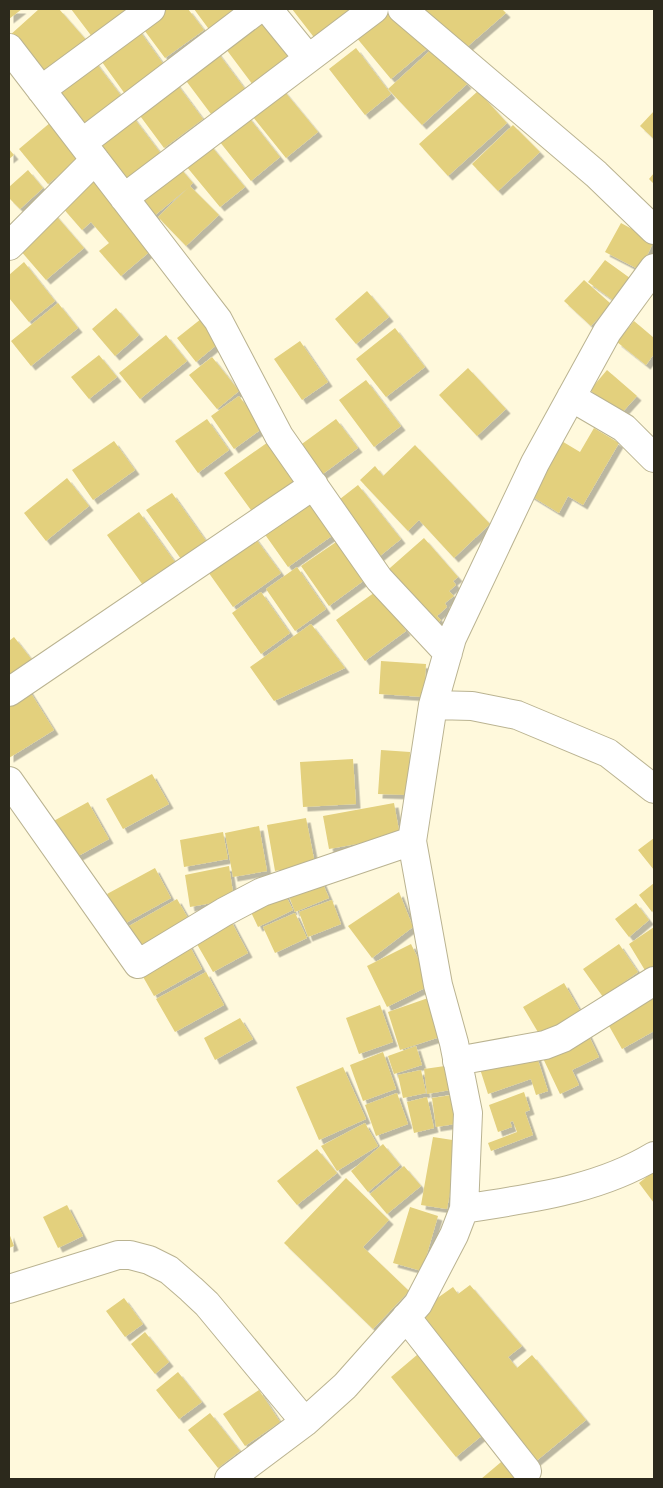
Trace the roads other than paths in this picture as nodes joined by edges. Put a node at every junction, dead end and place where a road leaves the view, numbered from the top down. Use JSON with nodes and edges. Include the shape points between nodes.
{"nodes":[{"id":1,"x":151,"y":9,"type":"edge"},
{"id":2,"x":258,"y":9,"type":"edge"},
{"id":3,"x":268,"y":9,"type":"edge"},
{"id":4,"x":374,"y":9,"type":"edge"},
{"id":5,"x":402,"y":9,"type":"edge"},
{"id":6,"x":9,"y":48,"type":"edge"},
{"id":7,"x":308,"y":58,"type":"junction"},
{"id":8,"x":41,"y":90,"type":"junction"},
{"id":9,"x":88,"y":152,"type":"junction"},
{"id":10,"x":124,"y":198,"type":"junction"},
{"id":11,"x":654,"y":230,"type":"edge"},
{"id":12,"x":9,"y":246,"type":"edge"},
{"id":13,"x":654,"y":268,"type":"edge"},
{"id":14,"x":572,"y":397,"type":"junction"},
{"id":15,"x":654,"y":458,"type":"edge"},
{"id":16,"x":314,"y":485,"type":"junction"},
{"id":17,"x":448,"y":653,"type":"junction"},
{"id":18,"x":9,"y":692,"type":"edge"},
{"id":19,"x":433,"y":705,"type":"junction"},
{"id":20,"x":9,"y":781,"type":"edge"},
{"id":21,"x":654,"y":789,"type":"edge"},
{"id":22,"x":412,"y":841,"type":"junction"},
{"id":23,"x":654,"y":981,"type":"edge"},
{"id":24,"x":458,"y":1061,"type":"junction"},
{"id":25,"x":654,"y":1156,"type":"edge"},
{"id":26,"x":464,"y":1209,"type":"junction"},
{"id":27,"x":9,"y":1289,"type":"edge"},
{"id":28,"x":406,"y":1317,"type":"junction"},
{"id":29,"x":305,"y":1422,"type":"junction"},
{"id":30,"x":527,"y":1471,"type":"dead end"},
{"id":31,"x":230,"y":1479,"type":"edge"}],
"edges":[{"from":1,"to":8,"type":"street"},
{"from":2,"to":9,"type":"street"},
{"from":3,"to":7,"type":"street"},
{"from":4,"to":7,"type":"street"},
{"from":5,"to":11,"type":"street","via":[[596,174]]},
{"from":6,"to":8,"type":"street"},
{"from":7,"to":10,"type":"street"},
{"from":8,"to":9,"type":"street"},
{"from":9,"to":10,"type":"street"},
{"from":9,"to":12,"type":"street"},
{"from":10,"to":16,"type":"street","via":[[218,320],[279,436]]},
{"from":13,"to":14,"type":"street","via":[[607,332]]},
{"from":14,"to":15,"type":"street","via":[[624,428]]},
{"from":14,"to":17,"type":"street","via":[[535,463],[452,638]]},
{"from":16,"to":17,"type":"street","via":[[379,579]]},
{"from":16,"to":18,"type":"street"},
{"from":17,"to":19,"type":"street"},
{"from":19,"to":21,"type":"street","via":[[472,706],[517,715],[608,753]]},
{"from":19,"to":22,"type":"street"},
{"from":20,"to":22,"type":"street","via":[[138,964],[262,892]]},
{"from":22,"to":24,"type":"street","via":[[438,985]]},
{"from":23,"to":24,"type":"street","via":[[563,1038],[545,1045]]},
{"from":24,"to":26,"type":"street","via":[[468,1113]]},
{"from":25,"to":26,"type":"street","via":[[599,1182],[568,1191]]},
{"from":26,"to":28,"type":"street","via":[[422,1295]]},
{"from":27,"to":29,"type":"street","via":[[118,1255],[149,1260],[169,1270],[207,1304]]},
{"from":28,"to":29,"type":"street","via":[[345,1386]]},
{"from":28,"to":30,"type":"street"},
{"from":29,"to":31,"type":"street"}]}
